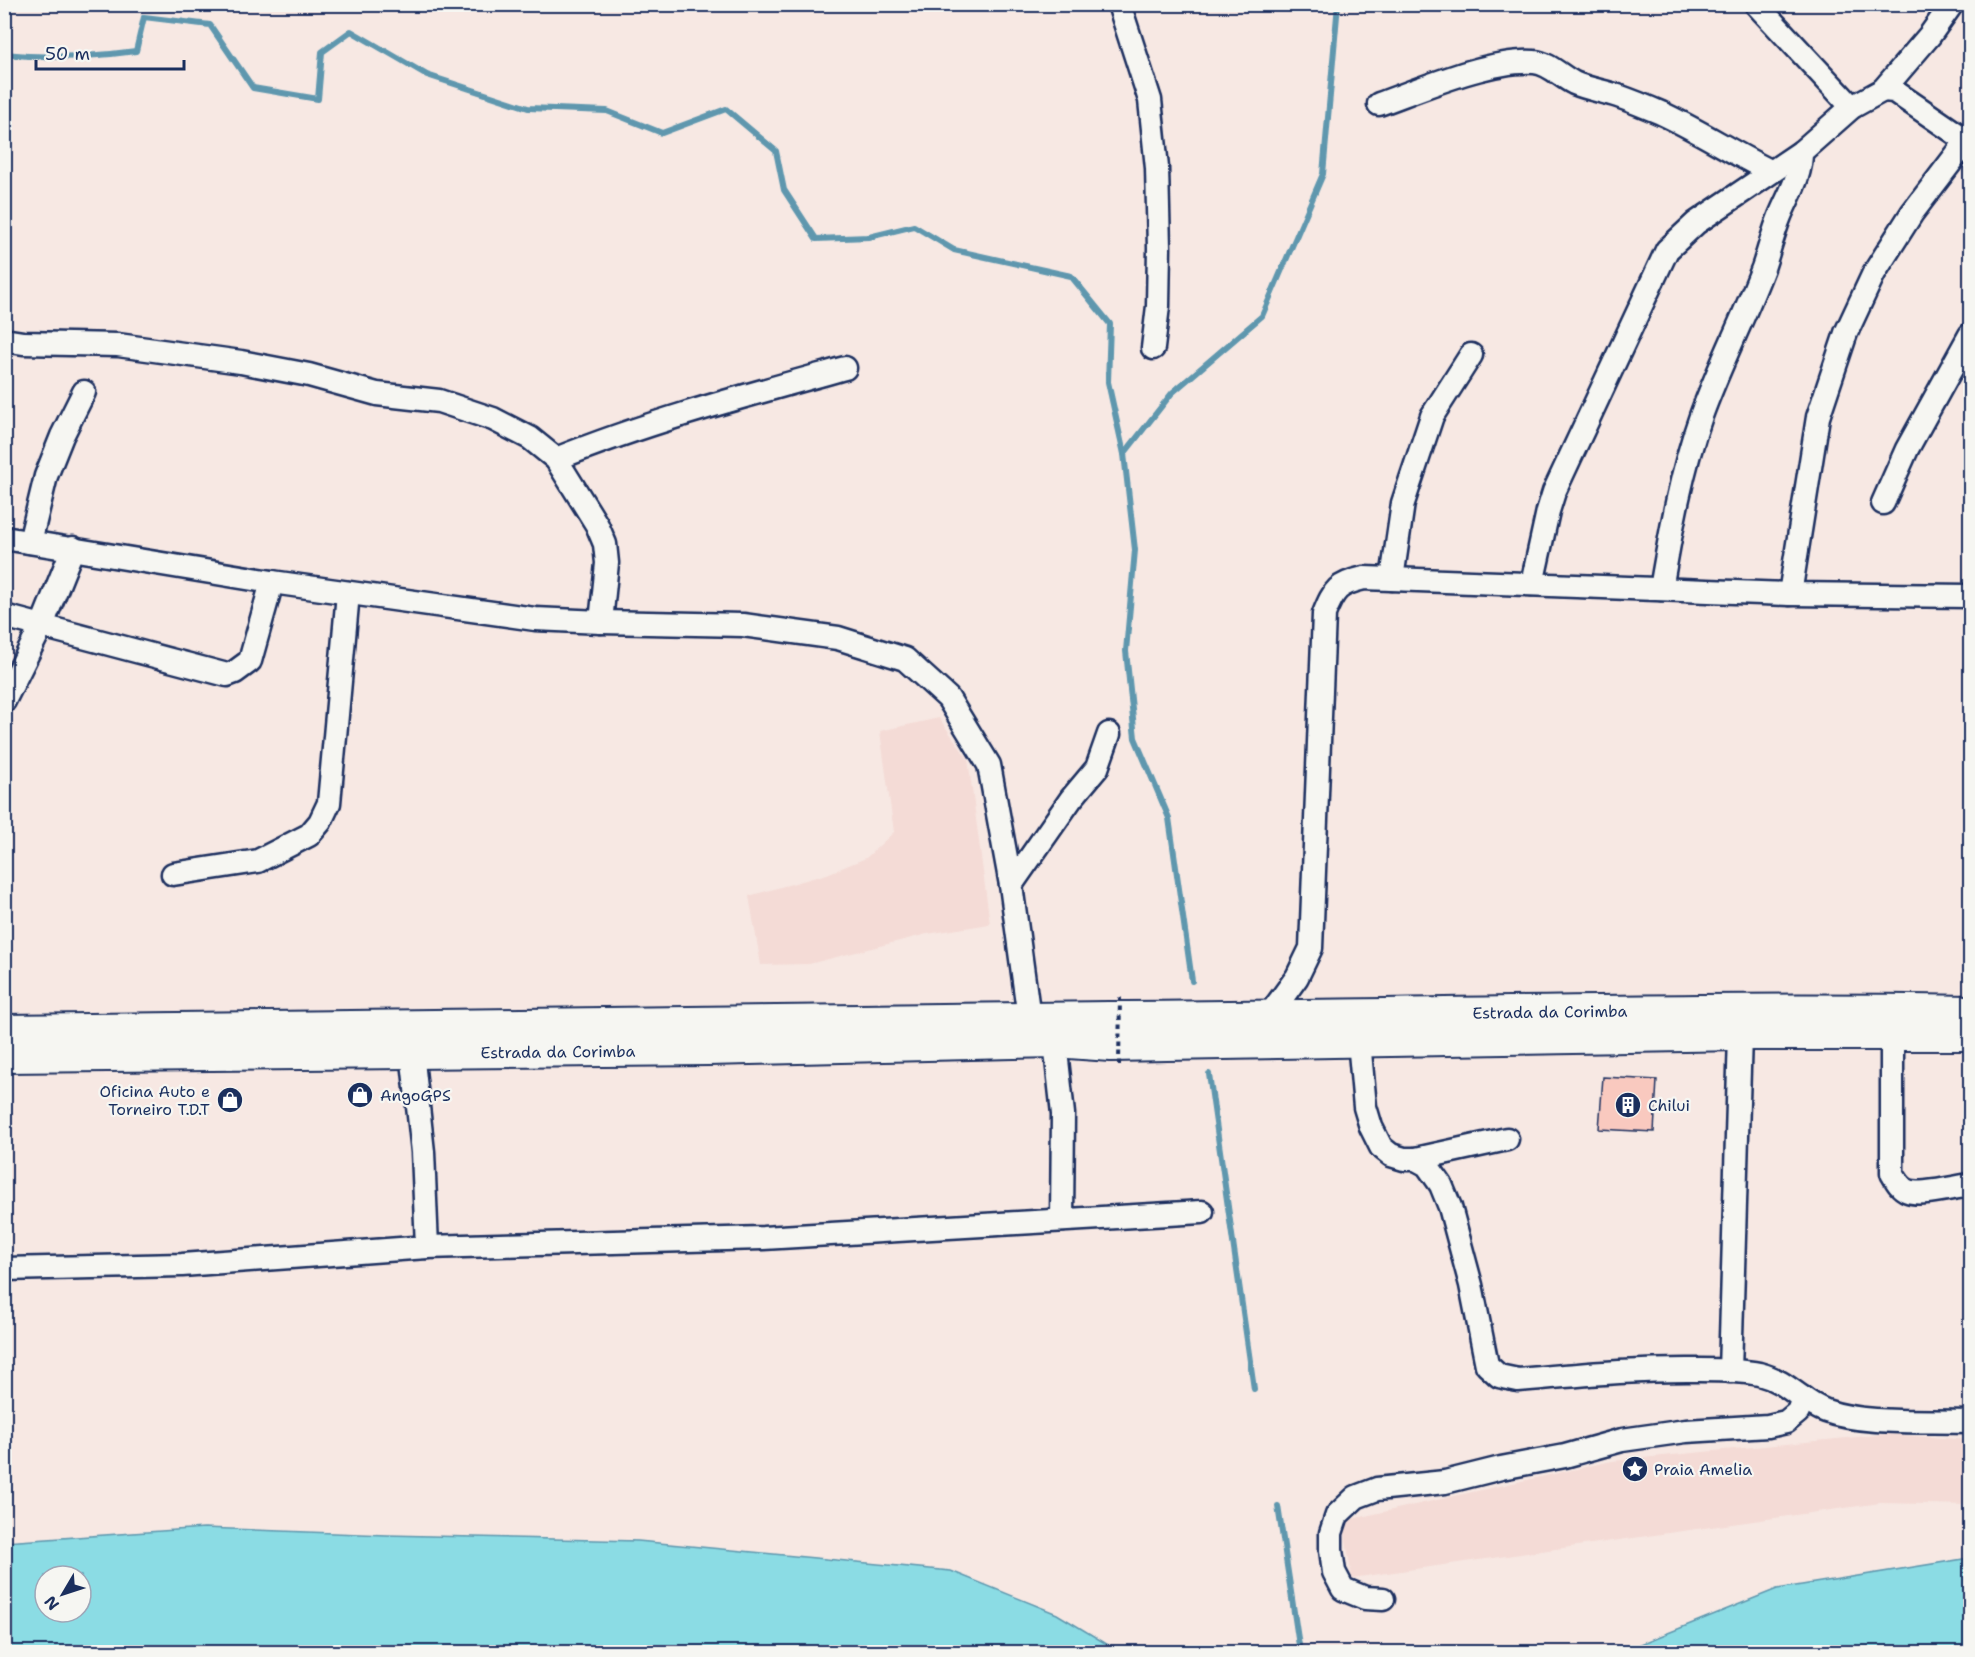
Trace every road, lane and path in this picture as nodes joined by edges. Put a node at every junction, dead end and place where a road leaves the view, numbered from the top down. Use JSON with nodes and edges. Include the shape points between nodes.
{"nodes":[{"id":1,"x":1119,"y":4,"type":"edge"},
{"id":2,"x":1756,"y":4,"type":"edge"},
{"id":3,"x":1952,"y":4,"type":"edge"},
{"id":4,"x":1883,"y":90,"type":"junction"},
{"id":5,"x":1379,"y":104,"type":"dead end"},
{"id":6,"x":1852,"y":107,"type":"junction"},
{"id":7,"x":1970,"y":140,"type":"edge"},
{"id":8,"x":1801,"y":152,"type":"junction"},
{"id":9,"x":1770,"y":171,"type":"junction"},
{"id":10,"x":1971,"y":335,"type":"edge"},
{"id":11,"x":4,"y":340,"type":"edge"},
{"id":12,"x":1154,"y":348,"type":"dead end"},
{"id":13,"x":1471,"y":355,"type":"dead end"},
{"id":14,"x":845,"y":368,"type":"dead end"},
{"id":15,"x":84,"y":392,"type":"dead end"},
{"id":16,"x":556,"y":459,"type":"junction"},
{"id":17,"x":1883,"y":504,"type":"dead end"},
{"id":18,"x":4,"y":538,"type":"edge"},
{"id":19,"x":30,"y":542,"type":"junction"},
{"id":20,"x":73,"y":548,"type":"junction"},
{"id":21,"x":1392,"y":579,"type":"junction"},
{"id":22,"x":272,"y":582,"type":"junction"},
{"id":23,"x":1532,"y":584,"type":"junction"},
{"id":24,"x":1661,"y":589,"type":"junction"},
{"id":25,"x":348,"y":593,"type":"junction"},
{"id":26,"x":1790,"y":594,"type":"junction"},
{"id":27,"x":1971,"y":596,"type":"edge"},
{"id":28,"x":4,"y":616,"type":"edge"},
{"id":29,"x":601,"y":622,"type":"junction"},
{"id":30,"x":42,"y":625,"type":"junction"},
{"id":31,"x":4,"y":701,"type":"edge"},
{"id":32,"x":1109,"y":734,"type":"dead end"},
{"id":33,"x":173,"y":874,"type":"dead end"},
{"id":34,"x":1011,"y":885,"type":"junction"},
{"id":35,"x":1971,"y":1011,"type":"edge"},
{"id":36,"x":1268,"y":1017,"type":"junction"},
{"id":37,"x":1029,"y":1018,"type":"junction"},
{"id":38,"x":4,"y":1030,"type":"edge"},
{"id":39,"x":1122,"y":1034,"type":"junction"},
{"id":40,"x":1740,"y":1035,"type":"junction"},
{"id":41,"x":1892,"y":1035,"type":"junction"},
{"id":42,"x":1971,"y":1035,"type":"edge"},
{"id":43,"x":1359,"y":1041,"type":"junction"},
{"id":44,"x":1055,"y":1042,"type":"junction"},
{"id":45,"x":412,"y":1052,"type":"junction"},
{"id":46,"x":4,"y":1058,"type":"edge"},
{"id":47,"x":1507,"y":1140,"type":"dead end"},
{"id":48,"x":1416,"y":1159,"type":"junction"},
{"id":49,"x":1971,"y":1185,"type":"edge"},
{"id":50,"x":1202,"y":1212,"type":"dead end"},
{"id":51,"x":1062,"y":1220,"type":"junction"},
{"id":52,"x":427,"y":1247,"type":"junction"},
{"id":53,"x":4,"y":1269,"type":"edge"},
{"id":54,"x":1730,"y":1371,"type":"junction"},
{"id":55,"x":1803,"y":1398,"type":"junction"},
{"id":56,"x":1971,"y":1422,"type":"edge"},
{"id":57,"x":1383,"y":1599,"type":"dead end"}],
"edges":[{"from":1,"to":12,"type":"street","via":[[1150,100],[1156,156],[1159,248]]},
{"from":2,"to":6,"type":"street"},
{"from":3,"to":4,"type":"street"},
{"from":4,"to":6,"type":"street"},
{"from":4,"to":7,"type":"street","via":[[1894,91]]},
{"from":5,"to":9,"type":"street","via":[[1507,63],[1535,62],[1595,91],[1661,113]]},
{"from":6,"to":8,"type":"street"},
{"from":7,"to":26,"type":"street","via":[[1912,213],[1874,273],[1846,333],[1818,417]]},
{"from":8,"to":9,"type":"street"},
{"from":8,"to":24,"type":"street","via":[[1794,188],[1701,416],[1680,487]]},
{"from":9,"to":23,"type":"street","via":[[1696,223],[1667,250],[1554,492]]},
{"from":10,"to":17,"type":"street","via":[[1907,449]]},
{"from":11,"to":16,"type":"street","via":[[118,345],[241,362],[377,394],[439,401],[493,419],[530,438]]},
{"from":13,"to":21,"type":"street","via":[[1432,416],[1403,503]]},
{"from":14,"to":16,"type":"street","via":[[650,425]]},
{"from":15,"to":19,"type":"street","via":[[46,476]]},
{"from":16,"to":29,"type":"street","via":[[605,544],[608,563]]},
{"from":18,"to":19,"type":"street"},
{"from":19,"to":20,"type":"street"},
{"from":20,"to":22,"type":"street"},
{"from":20,"to":30,"type":"street"},
{"from":21,"to":23,"type":"street"},
{"from":21,"to":36,"type":"street","via":[[1347,582],[1332,594],[1324,614],[1311,948],[1297,977]]},
{"from":22,"to":25,"type":"street"},
{"from":22,"to":30,"type":"street","via":[[250,661],[227,675]]},
{"from":23,"to":24,"type":"street"},
{"from":24,"to":26,"type":"street"},
{"from":25,"to":29,"type":"street","via":[[535,619]]},
{"from":25,"to":33,"type":"street","via":[[329,803],[320,822],[309,835],[258,861]]},
{"from":26,"to":27,"type":"street"},
{"from":28,"to":30,"type":"street"},
{"from":29,"to":34,"type":"street","via":[[743,625],[838,638],[905,659],[948,698],[989,765]]},
{"from":30,"to":31,"type":"street"},
{"from":32,"to":34,"type":"street","via":[[1097,768]]},
{"from":34,"to":37,"type":"street"},
{"from":35,"to":36,"type":"main road","name":"Estrada da Corimba","via":[[1688,1010]]},
{"from":36,"to":39,"type":"main road","name":"Estrada da Corimba"},
{"from":37,"to":38,"type":"main road","name":"Estrada da Corimba"},
{"from":37,"to":39,"type":"main road","name":"Estrada da Corimba"},
{"from":39,"to":39,"type":"path","bridge":true},
{"from":39,"to":43,"type":"main road","name":"Estrada da Corimba"},
{"from":39,"to":44,"type":"main road","name":"Estrada da Corimba"},
{"from":40,"to":41,"type":"main road","name":"Estrada da Corimba"},
{"from":40,"to":43,"type":"main road","name":"Estrada da Corimba"},
{"from":40,"to":54,"type":"street"},
{"from":41,"to":42,"type":"main road","name":"Estrada da Corimba"},
{"from":41,"to":49,"type":"street","via":[[1892,1173],[1908,1191]]},
{"from":43,"to":48,"type":"street","via":[[1365,1107],[1371,1127],[1381,1147],[1391,1155]]},
{"from":44,"to":45,"type":"main road","name":"Estrada da Corimba"},
{"from":44,"to":51,"type":"street","via":[[1063,1114]]},
{"from":45,"to":46,"type":"main road","name":"Estrada da Corimba"},
{"from":45,"to":52,"type":"street","via":[[423,1152]]},
{"from":47,"to":48,"type":"street"},
{"from":48,"to":54,"type":"street","via":[[1427,1165],[1450,1207],[1487,1365],[1499,1376],[1518,1380],[1670,1369]]},
{"from":50,"to":51,"type":"street"},
{"from":51,"to":52,"type":"street","via":[[763,1238]]},
{"from":52,"to":53,"type":"street","via":[[182,1265]]},
{"from":54,"to":55,"type":"street","via":[[1778,1380]]},
{"from":55,"to":56,"type":"street","via":[[1809,1404],[1843,1416]]},
{"from":55,"to":57,"type":"street","via":[[1798,1412],[1786,1422],[1768,1426],[1622,1440],[1445,1482],[1377,1489],[1356,1497],[1337,1515],[1331,1533],[1334,1572],[1343,1589],[1365,1598]]}]}
